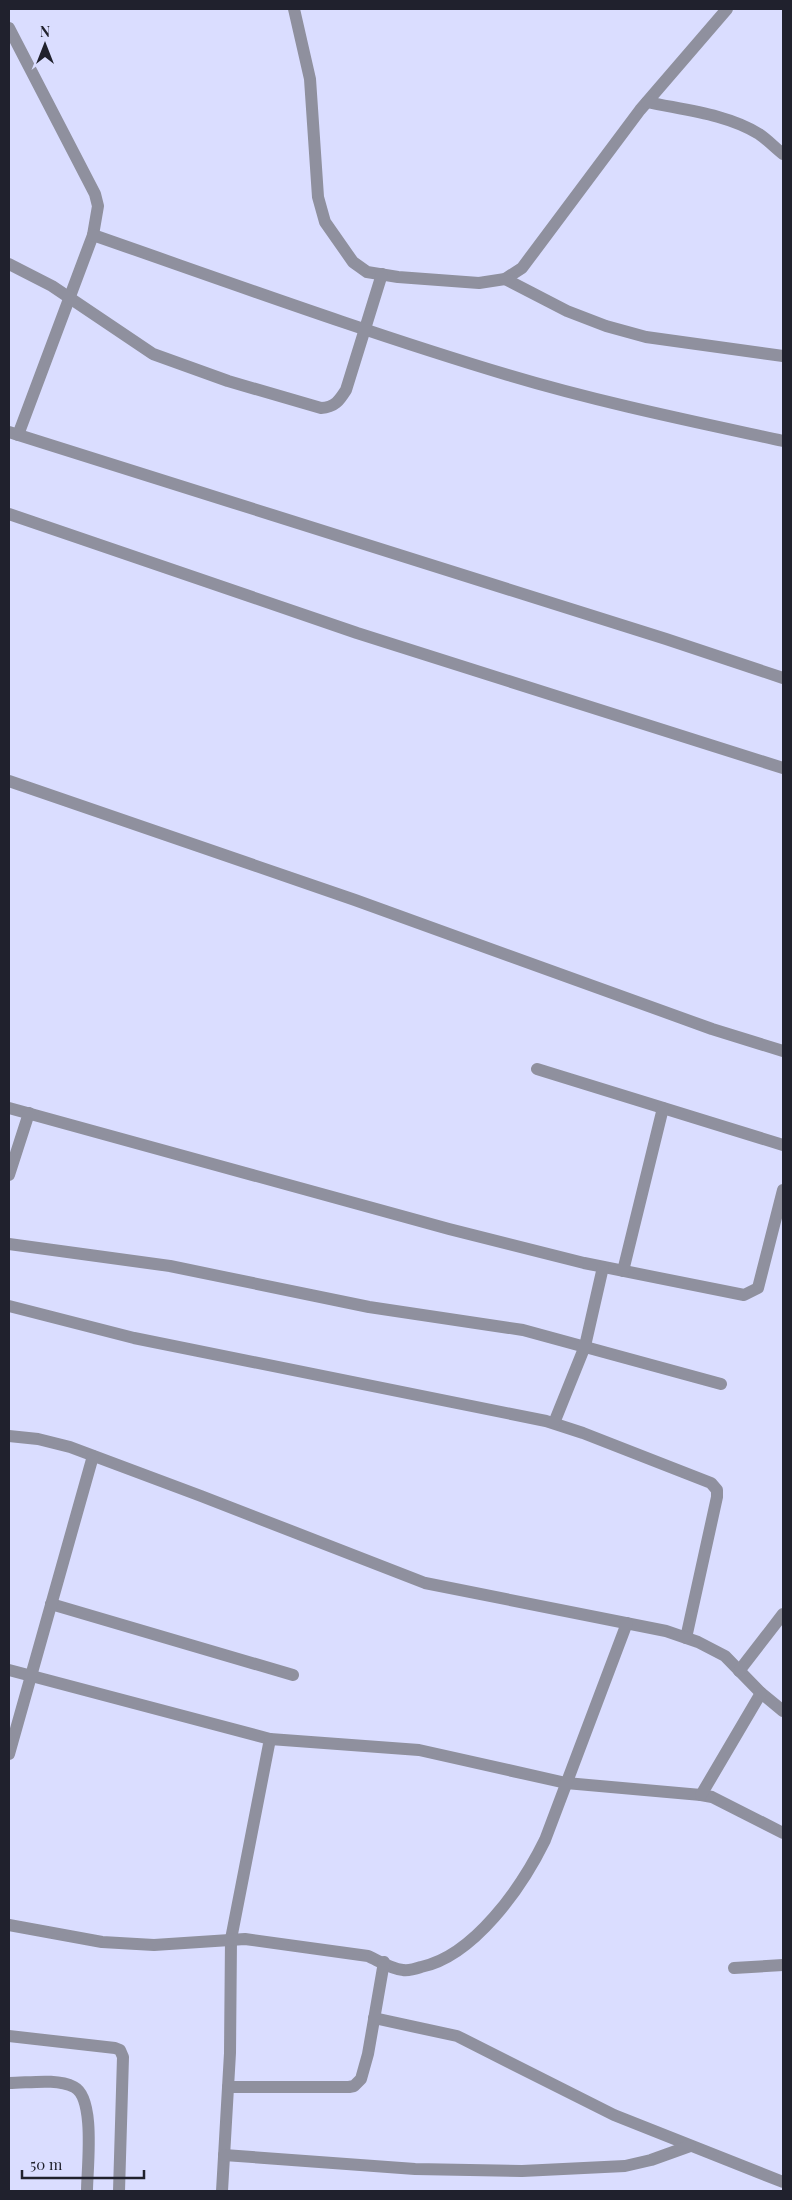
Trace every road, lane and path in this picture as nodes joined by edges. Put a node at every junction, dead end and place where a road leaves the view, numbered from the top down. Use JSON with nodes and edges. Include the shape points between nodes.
{"nodes":[{"id":1,"x":294,"y":9,"type":"edge"},
{"id":2,"x":726,"y":9,"type":"edge"},
{"id":3,"x":9,"y":28,"type":"edge"},
{"id":4,"x":647,"y":102,"type":"junction"},
{"id":5,"x":783,"y":154,"type":"edge"},
{"id":6,"x":93,"y":235,"type":"junction"},
{"id":7,"x":9,"y":264,"type":"edge"},
{"id":8,"x":382,"y":274,"type":"junction"},
{"id":9,"x":505,"y":278,"type":"junction"},
{"id":10,"x":68,"y":298,"type":"junction"},
{"id":11,"x":366,"y":330,"type":"junction"},
{"id":12,"x":783,"y":356,"type":"edge"},
{"id":13,"x":13,"y":434,"type":"edge"},
{"id":14,"x":783,"y":441,"type":"edge"},
{"id":15,"x":9,"y":514,"type":"edge"},
{"id":16,"x":783,"y":678,"type":"edge"},
{"id":17,"x":783,"y":768,"type":"edge"},
{"id":18,"x":9,"y":781,"type":"edge"},
{"id":19,"x":783,"y":1051,"type":"edge"},
{"id":20,"x":537,"y":1069,"type":"dead end"},
{"id":21,"x":9,"y":1108,"type":"edge"},
{"id":22,"x":663,"y":1108,"type":"junction"},
{"id":23,"x":29,"y":1113,"type":"junction"},
{"id":24,"x":783,"y":1145,"type":"edge"},
{"id":25,"x":9,"y":1174,"type":"edge"},
{"id":26,"x":783,"y":1190,"type":"edge"},
{"id":27,"x":778,"y":1228,"type":"edge"},
{"id":28,"x":9,"y":1244,"type":"edge"},
{"id":29,"x":603,"y":1267,"type":"junction"},
{"id":30,"x":623,"y":1271,"type":"junction"},
{"id":31,"x":9,"y":1306,"type":"edge"},
{"id":32,"x":585,"y":1346,"type":"junction"},
{"id":33,"x":721,"y":1384,"type":"dead end"},
{"id":34,"x":554,"y":1424,"type":"junction"},
{"id":35,"x":9,"y":1436,"type":"edge"},
{"id":36,"x":93,"y":1456,"type":"junction"},
{"id":37,"x":51,"y":1604,"type":"junction"},
{"id":38,"x":783,"y":1614,"type":"edge"},
{"id":39,"x":627,"y":1624,"type":"junction"},
{"id":40,"x":686,"y":1638,"type":"junction"},
{"id":41,"x":9,"y":1670,"type":"edge"},
{"id":42,"x":739,"y":1671,"type":"junction"},
{"id":43,"x":293,"y":1675,"type":"dead end"},
{"id":44,"x":31,"y":1676,"type":"junction"},
{"id":45,"x":761,"y":1693,"type":"junction"},
{"id":46,"x":783,"y":1712,"type":"edge"},
{"id":47,"x":270,"y":1739,"type":"junction"},
{"id":48,"x":9,"y":1754,"type":"edge"},
{"id":49,"x":566,"y":1783,"type":"junction"},
{"id":50,"x":701,"y":1795,"type":"junction"},
{"id":51,"x":783,"y":1833,"type":"edge"},
{"id":52,"x":9,"y":1925,"type":"edge"},
{"id":53,"x":231,"y":1939,"type":"junction"},
{"id":54,"x":384,"y":1962,"type":"junction"},
{"id":55,"x":783,"y":1965,"type":"edge"},
{"id":56,"x":734,"y":1968,"type":"dead end"},
{"id":57,"x":374,"y":2018,"type":"junction"},
{"id":58,"x":9,"y":2036,"type":"edge"},
{"id":59,"x":9,"y":2083,"type":"edge"},
{"id":60,"x":228,"y":2087,"type":"junction"},
{"id":61,"x":690,"y":2146,"type":"junction"},
{"id":62,"x":224,"y":2155,"type":"junction"},
{"id":63,"x":783,"y":2182,"type":"edge"},
{"id":64,"x":87,"y":2191,"type":"edge"},
{"id":65,"x":119,"y":2191,"type":"edge"},
{"id":66,"x":222,"y":2191,"type":"edge"}],
"edges":[{"from":1,"to":8,"type":"street","via":[[310,78],[318,197],[325,222],[353,262],[367,272]]},
{"from":2,"to":4,"type":"street"},
{"from":3,"to":6,"type":"street","via":[[95,194],[98,206]]},
{"from":4,"to":5,"type":"street","via":[[747,127]]},
{"from":4,"to":9,"type":"street","via":[[522,268]]},
{"from":6,"to":10,"type":"street"},
{"from":6,"to":11,"type":"street"},
{"from":7,"to":10,"type":"street"},
{"from":8,"to":9,"type":"street","via":[[479,283]]},
{"from":8,"to":11,"type":"street"},
{"from":9,"to":12,"type":"street","via":[[567,311],[606,326],[646,337]]},
{"from":10,"to":11,"type":"street","via":[[153,354],[228,381],[321,408],[332,407],[340,401]]},
{"from":10,"to":13,"type":"street"},
{"from":11,"to":14,"type":"street","via":[[509,375]]},
{"from":13,"to":16,"type":"street"},
{"from":15,"to":17,"type":"street","via":[[357,633]]},
{"from":18,"to":19,"type":"street","via":[[355,900],[712,1029]]},
{"from":20,"to":22,"type":"street"},
{"from":21,"to":23,"type":"street"},
{"from":22,"to":24,"type":"street"},
{"from":22,"to":30,"type":"street"},
{"from":23,"to":25,"type":"street"},
{"from":23,"to":29,"type":"street","via":[[449,1230]]},
{"from":26,"to":27,"type":"street"},
{"from":27,"to":30,"type":"street","via":[[758,1288],[744,1295]]},
{"from":28,"to":32,"type":"street","via":[[170,1266],[369,1307],[523,1330]]},
{"from":29,"to":30,"type":"street"},
{"from":29,"to":32,"type":"street"},
{"from":31,"to":34,"type":"street","via":[[134,1338]]},
{"from":32,"to":33,"type":"street"},
{"from":32,"to":34,"type":"street"},
{"from":34,"to":40,"type":"street","via":[[694,1476],[711,1483],[717,1490]]},
{"from":35,"to":36,"type":"street","via":[[38,1439]]},
{"from":36,"to":37,"type":"street"},
{"from":36,"to":39,"type":"street","via":[[425,1583]]},
{"from":37,"to":43,"type":"street"},
{"from":37,"to":44,"type":"street"},
{"from":38,"to":42,"type":"street"},
{"from":39,"to":40,"type":"street"},
{"from":39,"to":49,"type":"street"},
{"from":40,"to":42,"type":"street","via":[[724,1656]]},
{"from":41,"to":44,"type":"street"},
{"from":42,"to":45,"type":"street"},
{"from":44,"to":47,"type":"street"},
{"from":44,"to":48,"type":"street"},
{"from":45,"to":46,"type":"street"},
{"from":45,"to":50,"type":"street"},
{"from":47,"to":49,"type":"street","via":[[419,1750]]},
{"from":47,"to":53,"type":"street"},
{"from":49,"to":50,"type":"street"},
{"from":49,"to":54,"type":"street","via":[[531,1869],[470,1943],[438,1964],[404,1971]]},
{"from":50,"to":51,"type":"street"},
{"from":52,"to":53,"type":"street","via":[[120,1943],[154,1945]]},
{"from":53,"to":54,"type":"street","via":[[368,1956]]},
{"from":53,"to":60,"type":"street"},
{"from":54,"to":57,"type":"street"},
{"from":55,"to":56,"type":"street"},
{"from":57,"to":60,"type":"street","via":[[361,2079],[354,2086]]},
{"from":57,"to":61,"type":"street","via":[[458,2036],[614,2115]]},
{"from":58,"to":65,"type":"street","via":[[120,2050],[123,2057]]},
{"from":59,"to":64,"type":"street","via":[[60,2083],[82,2093],[87,2104],[88,2121]]},
{"from":60,"to":62,"type":"street"},
{"from":61,"to":62,"type":"street","via":[[626,2166],[522,2171],[415,2169]]},
{"from":61,"to":63,"type":"street"},
{"from":62,"to":66,"type":"street"}]}
